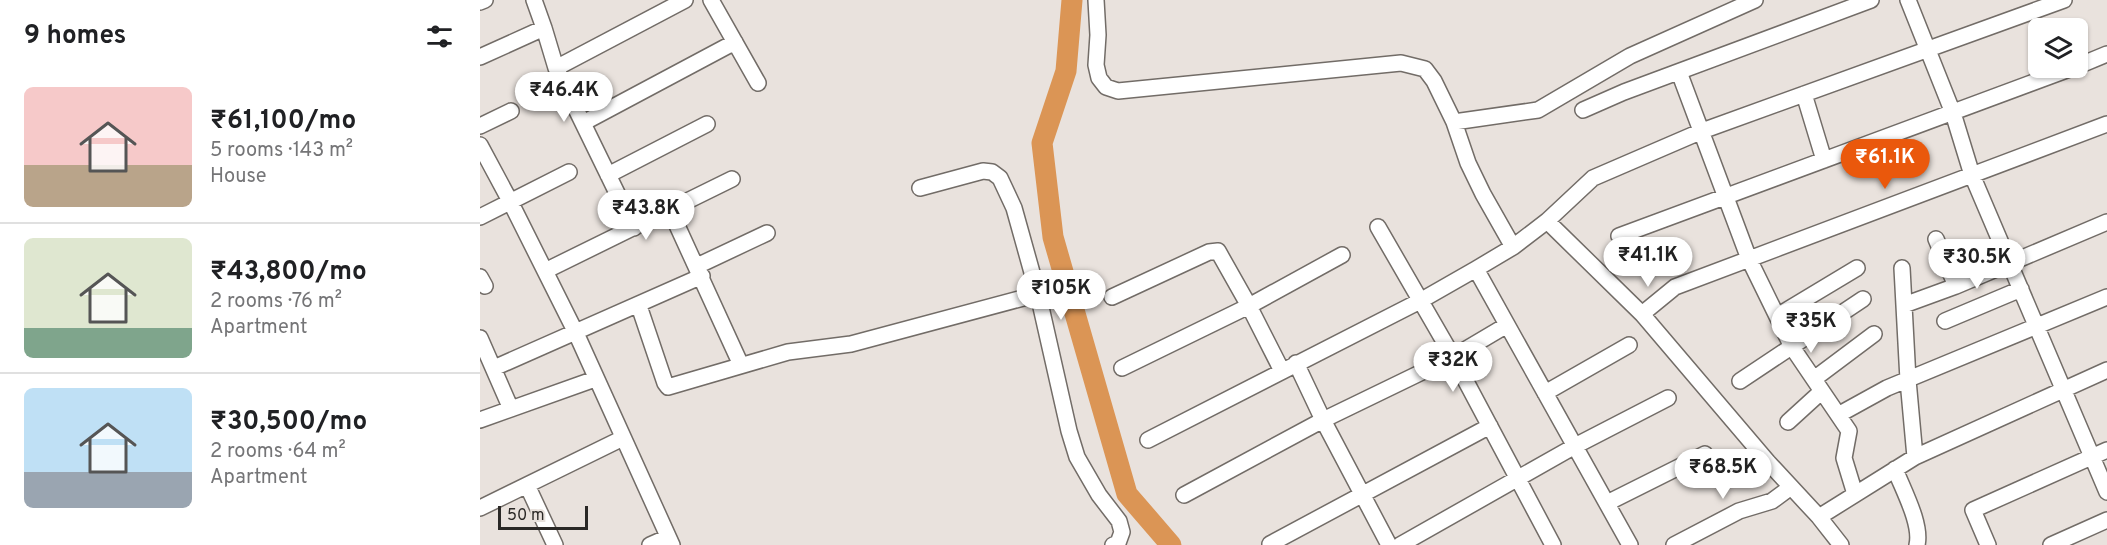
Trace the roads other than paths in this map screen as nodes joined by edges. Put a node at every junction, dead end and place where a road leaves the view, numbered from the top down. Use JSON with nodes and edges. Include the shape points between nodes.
{"nodes":[{"id":1,"x":485,"y":0,"type":"edge"},
{"id":2,"x":534,"y":0,"type":"edge"},
{"id":3,"x":685,"y":0,"type":"edge"},
{"id":4,"x":711,"y":0,"type":"edge"},
{"id":5,"x":1096,"y":0,"type":"edge"},
{"id":6,"x":1755,"y":0,"type":"edge"},
{"id":7,"x":1871,"y":0,"type":"edge"},
{"id":8,"x":1908,"y":0,"type":"edge"},
{"id":9,"x":2064,"y":0,"type":"edge"},
{"id":10,"x":480,"y":2,"type":"edge"},
{"id":11,"x":544,"y":27,"type":"junction"},
{"id":12,"x":735,"y":42,"type":"junction"},
{"id":13,"x":1928,"y":50,"type":"junction"},
{"id":14,"x":2107,"y":54,"type":"edge"},
{"id":15,"x":480,"y":57,"type":"edge"},
{"id":16,"x":2088,"y":62,"type":"edge"},
{"id":17,"x":556,"y":68,"type":"junction"},
{"id":18,"x":1679,"y":72,"type":"junction"},
{"id":19,"x":2046,"y":78,"type":"edge"},
{"id":20,"x":758,"y":83,"type":"dead end"},
{"id":21,"x":1804,"y":94,"type":"junction"},
{"id":22,"x":1583,"y":110,"type":"dead end"},
{"id":23,"x":511,"y":111,"type":"dead end"},
{"id":24,"x":1953,"y":113,"type":"junction"},
{"id":25,"x":1454,"y":122,"type":"junction"},
{"id":26,"x":583,"y":123,"type":"junction"},
{"id":27,"x":707,"y":124,"type":"dead end"},
{"id":28,"x":2107,"y":124,"type":"edge"},
{"id":29,"x":480,"y":126,"type":"edge"},
{"id":30,"x":1702,"y":131,"type":"junction"},
{"id":31,"x":480,"y":145,"type":"edge"},
{"id":32,"x":1824,"y":160,"type":"junction"},
{"id":33,"x":569,"y":172,"type":"dead end"},
{"id":34,"x":608,"y":175,"type":"junction"},
{"id":35,"x":1972,"y":175,"type":"junction"},
{"id":36,"x":732,"y":179,"type":"dead end"},
{"id":37,"x":920,"y":188,"type":"dead end"},
{"id":38,"x":1726,"y":197,"type":"junction"},
{"id":39,"x":510,"y":201,"type":"junction"},
{"id":40,"x":670,"y":210,"type":"junction"},
{"id":41,"x":480,"y":217,"type":"edge"},
{"id":42,"x":1547,"y":221,"type":"junction"},
{"id":43,"x":2107,"y":222,"type":"edge"},
{"id":44,"x":1378,"y":227,"type":"dead end"},
{"id":45,"x":634,"y":228,"type":"junction"},
{"id":46,"x":767,"y":233,"type":"dead end"},
{"id":47,"x":1619,"y":236,"type":"dead end"},
{"id":48,"x":1936,"y":239,"type":"dead end"},
{"id":49,"x":1513,"y":247,"type":"junction"},
{"id":50,"x":1342,"y":255,"type":"dead end"},
{"id":51,"x":1749,"y":259,"type":"junction"},
{"id":52,"x":2010,"y":263,"type":"junction"},
{"id":53,"x":1857,"y":268,"type":"dead end"},
{"id":54,"x":1902,"y":268,"type":"dead end"},
{"id":55,"x":1476,"y":269,"type":"junction"},
{"id":56,"x":545,"y":271,"type":"junction"},
{"id":57,"x":699,"y":271,"type":"junction"},
{"id":58,"x":1956,"y":286,"type":"junction"},
{"id":59,"x":2021,"y":289,"type":"junction"},
{"id":60,"x":1038,"y":294,"type":"junction"},
{"id":61,"x":1112,"y":297,"type":"dead end"},
{"id":62,"x":2107,"y":297,"type":"edge"},
{"id":63,"x":1863,"y":299,"type":"dead end"},
{"id":64,"x":1420,"y":301,"type":"junction"},
{"id":65,"x":1904,"y":305,"type":"junction"},
{"id":66,"x":639,"y":306,"type":"junction"},
{"id":67,"x":1249,"y":306,"type":"junction"},
{"id":68,"x":1642,"y":314,"type":"junction"},
{"id":69,"x":1777,"y":316,"type":"junction"},
{"id":70,"x":1945,"y":321,"type":"dead end"},
{"id":71,"x":1507,"y":325,"type":"junction"},
{"id":72,"x":2038,"y":327,"type":"junction"},
{"id":73,"x":576,"y":333,"type":"junction"},
{"id":74,"x":1874,"y":334,"type":"dead end"},
{"id":75,"x":480,"y":338,"type":"edge"},
{"id":76,"x":1629,"y":345,"type":"dead end"},
{"id":77,"x":1792,"y":347,"type":"junction"},
{"id":78,"x":1453,"y":357,"type":"junction"},
{"id":79,"x":1296,"y":363,"type":"junction"},
{"id":80,"x":741,"y":365,"type":"junction"},
{"id":81,"x":494,"y":368,"type":"junction"},
{"id":82,"x":1122,"y":368,"type":"dead end"},
{"id":83,"x":2107,"y":370,"type":"edge"},
{"id":84,"x":1282,"y":371,"type":"junction"},
{"id":85,"x":596,"y":379,"type":"junction"},
{"id":86,"x":1908,"y":380,"type":"junction"},
{"id":87,"x":1740,"y":381,"type":"dead end"},
{"id":88,"x":1818,"y":385,"type":"junction"},
{"id":89,"x":2063,"y":388,"type":"junction"},
{"id":90,"x":1545,"y":393,"type":"junction"},
{"id":91,"x":1668,"y":398,"type":"dead end"},
{"id":92,"x":511,"y":409,"type":"junction"},
{"id":93,"x":1838,"y":415,"type":"junction"},
{"id":94,"x":480,"y":420,"type":"edge"},
{"id":95,"x":1323,"y":420,"type":"junction"},
{"id":96,"x":1788,"y":422,"type":"dead end"},
{"id":97,"x":1490,"y":426,"type":"junction"},
{"id":98,"x":623,"y":438,"type":"junction"},
{"id":99,"x":1148,"y":440,"type":"dead end"},
{"id":100,"x":1575,"y":446,"type":"junction"},
{"id":101,"x":2107,"y":450,"type":"edge"},
{"id":102,"x":1705,"y":454,"type":"dead end"},
{"id":103,"x":2092,"y":457,"type":"junction"},
{"id":104,"x":1915,"y":458,"type":"junction"},
{"id":105,"x":1896,"y":469,"type":"junction"},
{"id":106,"x":1517,"y":478,"type":"junction"},
{"id":107,"x":527,"y":485,"type":"junction"},
{"id":108,"x":1791,"y":487,"type":"junction"},
{"id":109,"x":2107,"y":492,"type":"edge"},
{"id":110,"x":1362,"y":494,"type":"junction"},
{"id":111,"x":1855,"y":494,"type":"junction"},
{"id":112,"x":1184,"y":495,"type":"dead end"},
{"id":113,"x":1607,"y":503,"type":"junction"},
{"id":114,"x":480,"y":508,"type":"edge"},
{"id":115,"x":1819,"y":517,"type":"junction"},
{"id":116,"x":2107,"y":520,"type":"edge"},
{"id":117,"x":670,"y":541,"type":"edge"},
{"id":118,"x":1546,"y":543,"type":"edge"},
{"id":119,"x":1270,"y":544,"type":"edge"},
{"id":120,"x":555,"y":545,"type":"edge"},
{"id":121,"x":650,"y":545,"type":"edge"},
{"id":122,"x":1113,"y":545,"type":"edge"},
{"id":123,"x":1389,"y":545,"type":"edge"},
{"id":124,"x":1400,"y":545,"type":"edge"},
{"id":125,"x":1630,"y":545,"type":"edge"},
{"id":126,"x":1674,"y":545,"type":"edge"},
{"id":127,"x":1841,"y":545,"type":"edge"},
{"id":128,"x":1917,"y":545,"type":"edge"},
{"id":129,"x":1988,"y":545,"type":"edge"},
{"id":130,"x":2051,"y":545,"type":"edge"}],
"edges":[{"from":1,"to":10,"type":"street"},
{"from":2,"to":11,"type":"street"},
{"from":3,"to":17,"type":"street"},
{"from":4,"to":12,"type":"street"},
{"from":5,"to":25,"type":"street","via":[[1096,65],[1106,87],[1118,91],[1401,63],[1425,69]]},
{"from":6,"to":25,"type":"street","via":[[1630,56],[1538,110]]},
{"from":7,"to":18,"type":"street"},
{"from":8,"to":13,"type":"street"},
{"from":9,"to":13,"type":"street"},
{"from":11,"to":15,"type":"street"},
{"from":11,"to":17,"type":"street"},
{"from":12,"to":20,"type":"street"},
{"from":12,"to":26,"type":"street"},
{"from":13,"to":21,"type":"street"},
{"from":13,"to":24,"type":"street"},
{"from":14,"to":16,"type":"street"},
{"from":17,"to":26,"type":"street"},
{"from":18,"to":22,"type":"street"},
{"from":18,"to":30,"type":"street"},
{"from":19,"to":24,"type":"street"},
{"from":21,"to":30,"type":"street"},
{"from":21,"to":32,"type":"street"},
{"from":23,"to":29,"type":"street"},
{"from":24,"to":32,"type":"street"},
{"from":24,"to":35,"type":"street"},
{"from":25,"to":49,"type":"street","via":[[1468,163]]},
{"from":26,"to":34,"type":"street"},
{"from":27,"to":34,"type":"street"},
{"from":28,"to":35,"type":"street"},
{"from":30,"to":38,"type":"street"},
{"from":30,"to":42,"type":"street","via":[[1593,178]]},
{"from":31,"to":39,"type":"street"},
{"from":32,"to":38,"type":"street"},
{"from":33,"to":39,"type":"street"},
{"from":34,"to":45,"type":"street"},
{"from":35,"to":51,"type":"street"},
{"from":35,"to":52,"type":"street"},
{"from":36,"to":40,"type":"street"},
{"from":37,"to":60,"type":"street","via":[[983,171],[1000,178],[1014,208]]},
{"from":38,"to":47,"type":"street"},
{"from":38,"to":51,"type":"street"},
{"from":39,"to":41,"type":"street"},
{"from":39,"to":56,"type":"street"},
{"from":40,"to":45,"type":"street"},
{"from":40,"to":57,"type":"street"},
{"from":42,"to":49,"type":"street"},
{"from":42,"to":68,"type":"street"},
{"from":43,"to":52,"type":"street"},
{"from":44,"to":64,"type":"street"},
{"from":45,"to":56,"type":"street"},
{"from":46,"to":57,"type":"street"},
{"from":48,"to":58,"type":"street"},
{"from":49,"to":55,"type":"street"},
{"from":50,"to":67,"type":"street"},
{"from":51,"to":68,"type":"street","via":[[1675,287]]},
{"from":51,"to":69,"type":"street"},
{"from":52,"to":58,"type":"street"},
{"from":52,"to":59,"type":"street"},
{"from":53,"to":69,"type":"street"},
{"from":54,"to":65,"type":"street"},
{"from":55,"to":64,"type":"street"},
{"from":55,"to":71,"type":"street"},
{"from":56,"to":73,"type":"street"},
{"from":57,"to":66,"type":"street"},
{"from":57,"to":80,"type":"street"},
{"from":58,"to":65,"type":"street"},
{"from":59,"to":70,"type":"street"},
{"from":59,"to":72,"type":"street"},
{"from":60,"to":80,"type":"street","via":[[851,344],[788,352]]},
{"from":60,"to":122,"type":"street","via":[[1077,457],[1119,521],[1122,532]]},
{"from":61,"to":67,"type":"street","via":[[1218,251]]},
{"from":62,"to":72,"type":"street"},
{"from":63,"to":77,"type":"street"},
{"from":64,"to":78,"type":"street"},
{"from":64,"to":79,"type":"street"},
{"from":65,"to":86,"type":"street"},
{"from":66,"to":73,"type":"street"},
{"from":66,"to":80,"type":"street","via":[[668,387]]},
{"from":67,"to":82,"type":"street"},
{"from":67,"to":84,"type":"street"},
{"from":68,"to":108,"type":"street"},
{"from":69,"to":77,"type":"street"},
{"from":71,"to":78,"type":"street"},
{"from":71,"to":90,"type":"street"},
{"from":72,"to":86,"type":"street"},
{"from":72,"to":89,"type":"street"},
{"from":73,"to":81,"type":"street"},
{"from":73,"to":85,"type":"street"},
{"from":74,"to":88,"type":"street"},
{"from":75,"to":81,"type":"street"},
{"from":76,"to":90,"type":"street"},
{"from":77,"to":87,"type":"street"},
{"from":77,"to":88,"type":"street"},
{"from":78,"to":95,"type":"street"},
{"from":78,"to":97,"type":"street"},
{"from":79,"to":84,"type":"street"},
{"from":79,"to":95,"type":"street"},
{"from":81,"to":92,"type":"street"},
{"from":83,"to":89,"type":"street"},
{"from":84,"to":99,"type":"street"},
{"from":85,"to":92,"type":"street"},
{"from":85,"to":98,"type":"street"},
{"from":86,"to":93,"type":"street"},
{"from":86,"to":104,"type":"street"},
{"from":88,"to":93,"type":"street"},
{"from":88,"to":96,"type":"street"},
{"from":89,"to":103,"type":"street"},
{"from":89,"to":104,"type":"street"},
{"from":90,"to":100,"type":"street"},
{"from":91,"to":100,"type":"street"},
{"from":92,"to":94,"type":"street"},
{"from":93,"to":111,"type":"street","via":[[1848,431],[1844,458]]},
{"from":95,"to":110,"type":"street"},
{"from":95,"to":112,"type":"street"},
{"from":97,"to":106,"type":"street"},
{"from":97,"to":110,"type":"street"},
{"from":98,"to":107,"type":"street"},
{"from":98,"to":117,"type":"street"},
{"from":100,"to":106,"type":"street"},
{"from":100,"to":113,"type":"street"},
{"from":101,"to":103,"type":"street"},
{"from":102,"to":113,"type":"street"},
{"from":103,"to":109,"type":"street"},
{"from":103,"to":129,"type":"street","via":[[1973,510]]},
{"from":104,"to":105,"type":"street"},
{"from":105,"to":111,"type":"street"},
{"from":105,"to":128,"type":"street","via":[[1916,523]]},
{"from":106,"to":118,"type":"street"},
{"from":106,"to":124,"type":"street"},
{"from":107,"to":114,"type":"street"},
{"from":107,"to":120,"type":"street"},
{"from":108,"to":115,"type":"street"},
{"from":108,"to":126,"type":"street","via":[[1772,501],[1738,511]]},
{"from":110,"to":119,"type":"street"},
{"from":110,"to":123,"type":"street"},
{"from":111,"to":115,"type":"street"},
{"from":113,"to":125,"type":"street"},
{"from":115,"to":127,"type":"street"},
{"from":116,"to":130,"type":"street"},
{"from":117,"to":121,"type":"street"}]}
